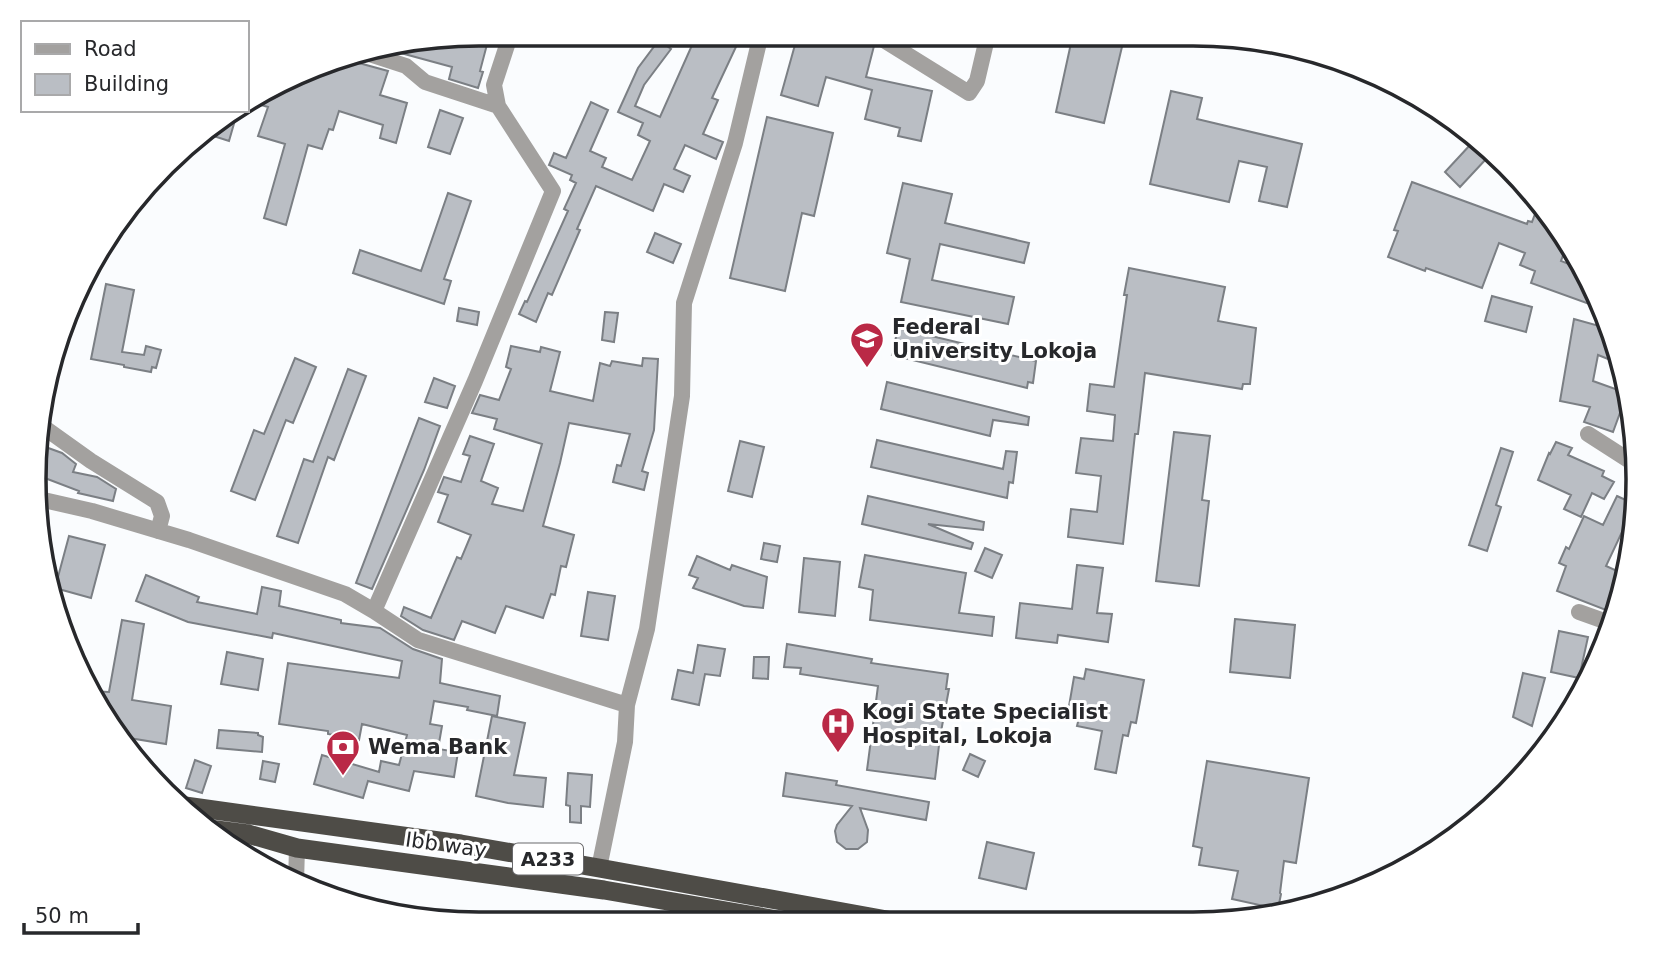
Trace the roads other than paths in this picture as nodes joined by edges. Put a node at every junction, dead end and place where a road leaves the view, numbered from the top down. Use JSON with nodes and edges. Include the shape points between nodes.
{"nodes":[{"id":1,"x":508,"y":46,"type":"edge"},
{"id":2,"x":758,"y":46,"type":"edge"},
{"id":3,"x":893,"y":46,"type":"edge"},
{"id":4,"x":985,"y":46,"type":"edge"},
{"id":5,"x":379,"y":57,"type":"edge"},
{"id":6,"x":498,"y":106,"type":"junction"},
{"id":7,"x":48,"y":430,"type":"edge"},
{"id":8,"x":1588,"y":435,"type":"dead end"},
{"id":9,"x":1626,"y":459,"type":"edge"},
{"id":10,"x":46,"y":501,"type":"edge"},
{"id":11,"x":158,"y":531,"type":"junction"},
{"id":12,"x":374,"y":611,"type":"junction"},
{"id":13,"x":1579,"y":612,"type":"dead end"},
{"id":14,"x":1602,"y":620,"type":"edge"},
{"id":15,"x":627,"y":705,"type":"junction"},
{"id":16,"x":196,"y":808,"type":"edge"},
{"id":17,"x":227,"y":831,"type":"edge"},
{"id":18,"x":297,"y":848,"type":"junction"},
{"id":19,"x":599,"y":868,"type":"junction"},
{"id":20,"x":296,"y":872,"type":"edge"},
{"id":21,"x":731,"y":912,"type":"edge"},
{"id":22,"x":843,"y":912,"type":"edge"}],
"edges":[{"from":1,"to":6,"type":"street","via":[[494,85]]},
{"from":2,"to":15,"type":"street","via":[[735,143],[684,303],[682,396],[647,629]]},
{"from":3,"to":4,"type":"street","via":[[969,93]]},
{"from":5,"to":6,"type":"street","via":[[405,66],[425,82]]},
{"from":6,"to":12,"type":"street","via":[[553,191]]},
{"from":7,"to":11,"type":"street","via":[[157,502],[162,516]]},
{"from":8,"to":9,"type":"street"},
{"from":10,"to":11,"type":"street"},
{"from":11,"to":12,"type":"street","via":[[345,594]]},
{"from":12,"to":15,"type":"street","via":[[418,640]]},
{"from":13,"to":14,"type":"street"},
{"from":15,"to":19,"type":"street","via":[[625,742]]},
{"from":16,"to":19,"type":"highway","number":"A233"},
{"from":17,"to":18,"type":"highway","name":"Ibb way","number":"A233"},
{"from":18,"to":20,"type":"street"},
{"from":18,"to":21,"type":"highway","name":"Ibb way","number":"A233"},
{"from":19,"to":22,"type":"highway","number":"A233"}]}
